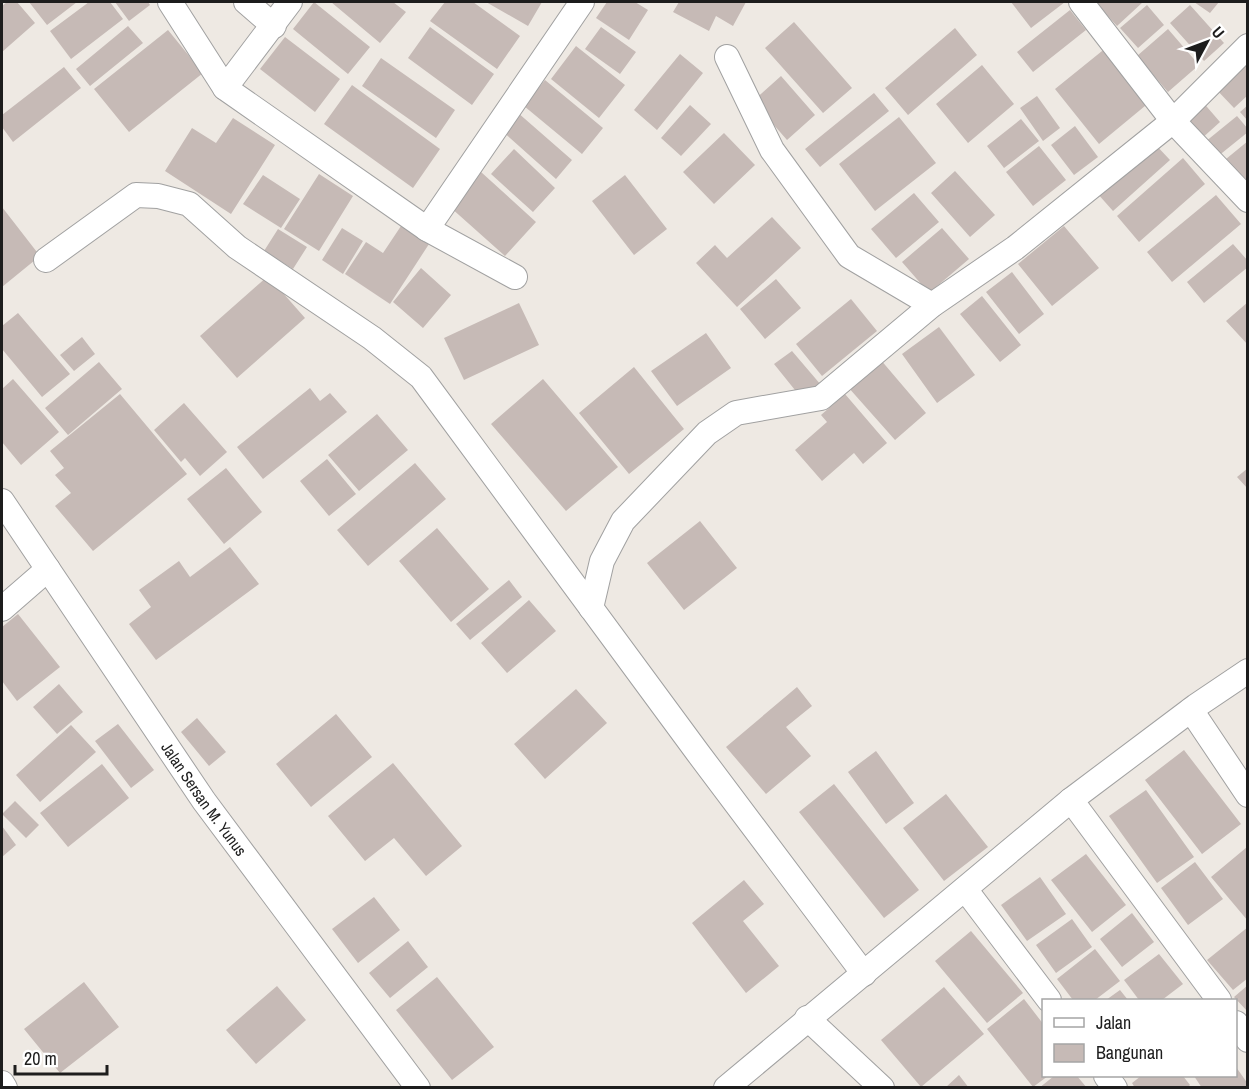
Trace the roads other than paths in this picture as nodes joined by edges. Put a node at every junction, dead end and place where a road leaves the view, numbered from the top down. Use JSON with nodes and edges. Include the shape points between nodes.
{"nodes":[{"id":1,"x":170,"y":2,"type":"edge"},
{"id":2,"x":246,"y":2,"type":"edge"},
{"id":3,"x":291,"y":2,"type":"edge"},
{"id":4,"x":582,"y":2,"type":"edge"},
{"id":5,"x":1080,"y":2,"type":"edge"},
{"id":6,"x":273,"y":26,"type":"junction"},
{"id":7,"x":1248,"y":46,"type":"edge"},
{"id":8,"x":727,"y":57,"type":"dead end"},
{"id":9,"x":225,"y":88,"type":"junction"},
{"id":10,"x":1173,"y":121,"type":"junction"},
{"id":11,"x":1248,"y":200,"type":"edge"},
{"id":12,"x":427,"y":229,"type":"junction"},
{"id":13,"x":46,"y":260,"type":"dead end"},
{"id":14,"x":515,"y":277,"type":"dead end"},
{"id":15,"x":932,"y":305,"type":"junction"},
{"id":16,"x":2,"y":501,"type":"edge"},
{"id":17,"x":48,"y":569,"type":"junction"},
{"id":18,"x":591,"y":608,"type":"junction"},
{"id":19,"x":2,"y":609,"type":"edge"},
{"id":20,"x":1248,"y":671,"type":"edge"},
{"id":21,"x":1191,"y":710,"type":"junction"},
{"id":22,"x":1248,"y":795,"type":"edge"},
{"id":23,"x":1071,"y":800,"type":"junction"},
{"id":24,"x":965,"y":889,"type":"junction"},
{"id":25,"x":864,"y":974,"type":"junction"},
{"id":26,"x":1048,"y":999,"type":"edge"},
{"id":27,"x":1218,"y":999,"type":"edge"},
{"id":28,"x":807,"y":1018,"type":"junction"},
{"id":29,"x":1237,"y":1024,"type":"edge"},
{"id":30,"x":1248,"y":1040,"type":"edge"},
{"id":31,"x":2,"y":1083,"type":"edge"},
{"id":32,"x":5,"y":1088,"type":"edge"},
{"id":33,"x":418,"y":1088,"type":"edge"},
{"id":34,"x":726,"y":1088,"type":"edge"},
{"id":35,"x":882,"y":1088,"type":"edge"}],
"edges":[{"from":1,"to":9,"type":"street"},
{"from":2,"to":6,"type":"street"},
{"from":3,"to":6,"type":"street"},
{"from":4,"to":12,"type":"street"},
{"from":5,"to":10,"type":"street"},
{"from":6,"to":9,"type":"street"},
{"from":7,"to":10,"type":"street"},
{"from":8,"to":15,"type":"street","via":[[772,150],[849,256]]},
{"from":9,"to":12,"type":"street"},
{"from":10,"to":11,"type":"street"},
{"from":10,"to":15,"type":"street","via":[[1015,248]]},
{"from":12,"to":14,"type":"street"},
{"from":13,"to":18,"type":"street","via":[[136,195],[189,204],[237,247],[372,338],[421,377]]},
{"from":15,"to":18,"type":"street","via":[[821,398],[736,412],[707,434],[623,521],[603,561]]},
{"from":16,"to":17,"type":"street","name":"Jalan Sersan M. Yunus"},
{"from":17,"to":19,"type":"street"},
{"from":17,"to":33,"type":"street","name":"Jalan Sersan M. Yunus","via":[[204,801]]},
{"from":18,"to":25,"type":"street"},
{"from":20,"to":21,"type":"street"},
{"from":21,"to":22,"type":"street"},
{"from":21,"to":23,"type":"street"},
{"from":23,"to":24,"type":"street"},
{"from":23,"to":27,"type":"street"},
{"from":24,"to":25,"type":"street"},
{"from":24,"to":26,"type":"street"},
{"from":25,"to":28,"type":"street"},
{"from":28,"to":34,"type":"street"},
{"from":28,"to":35,"type":"street"},
{"from":29,"to":30,"type":"street"},
{"from":31,"to":32,"type":"street"}]}
